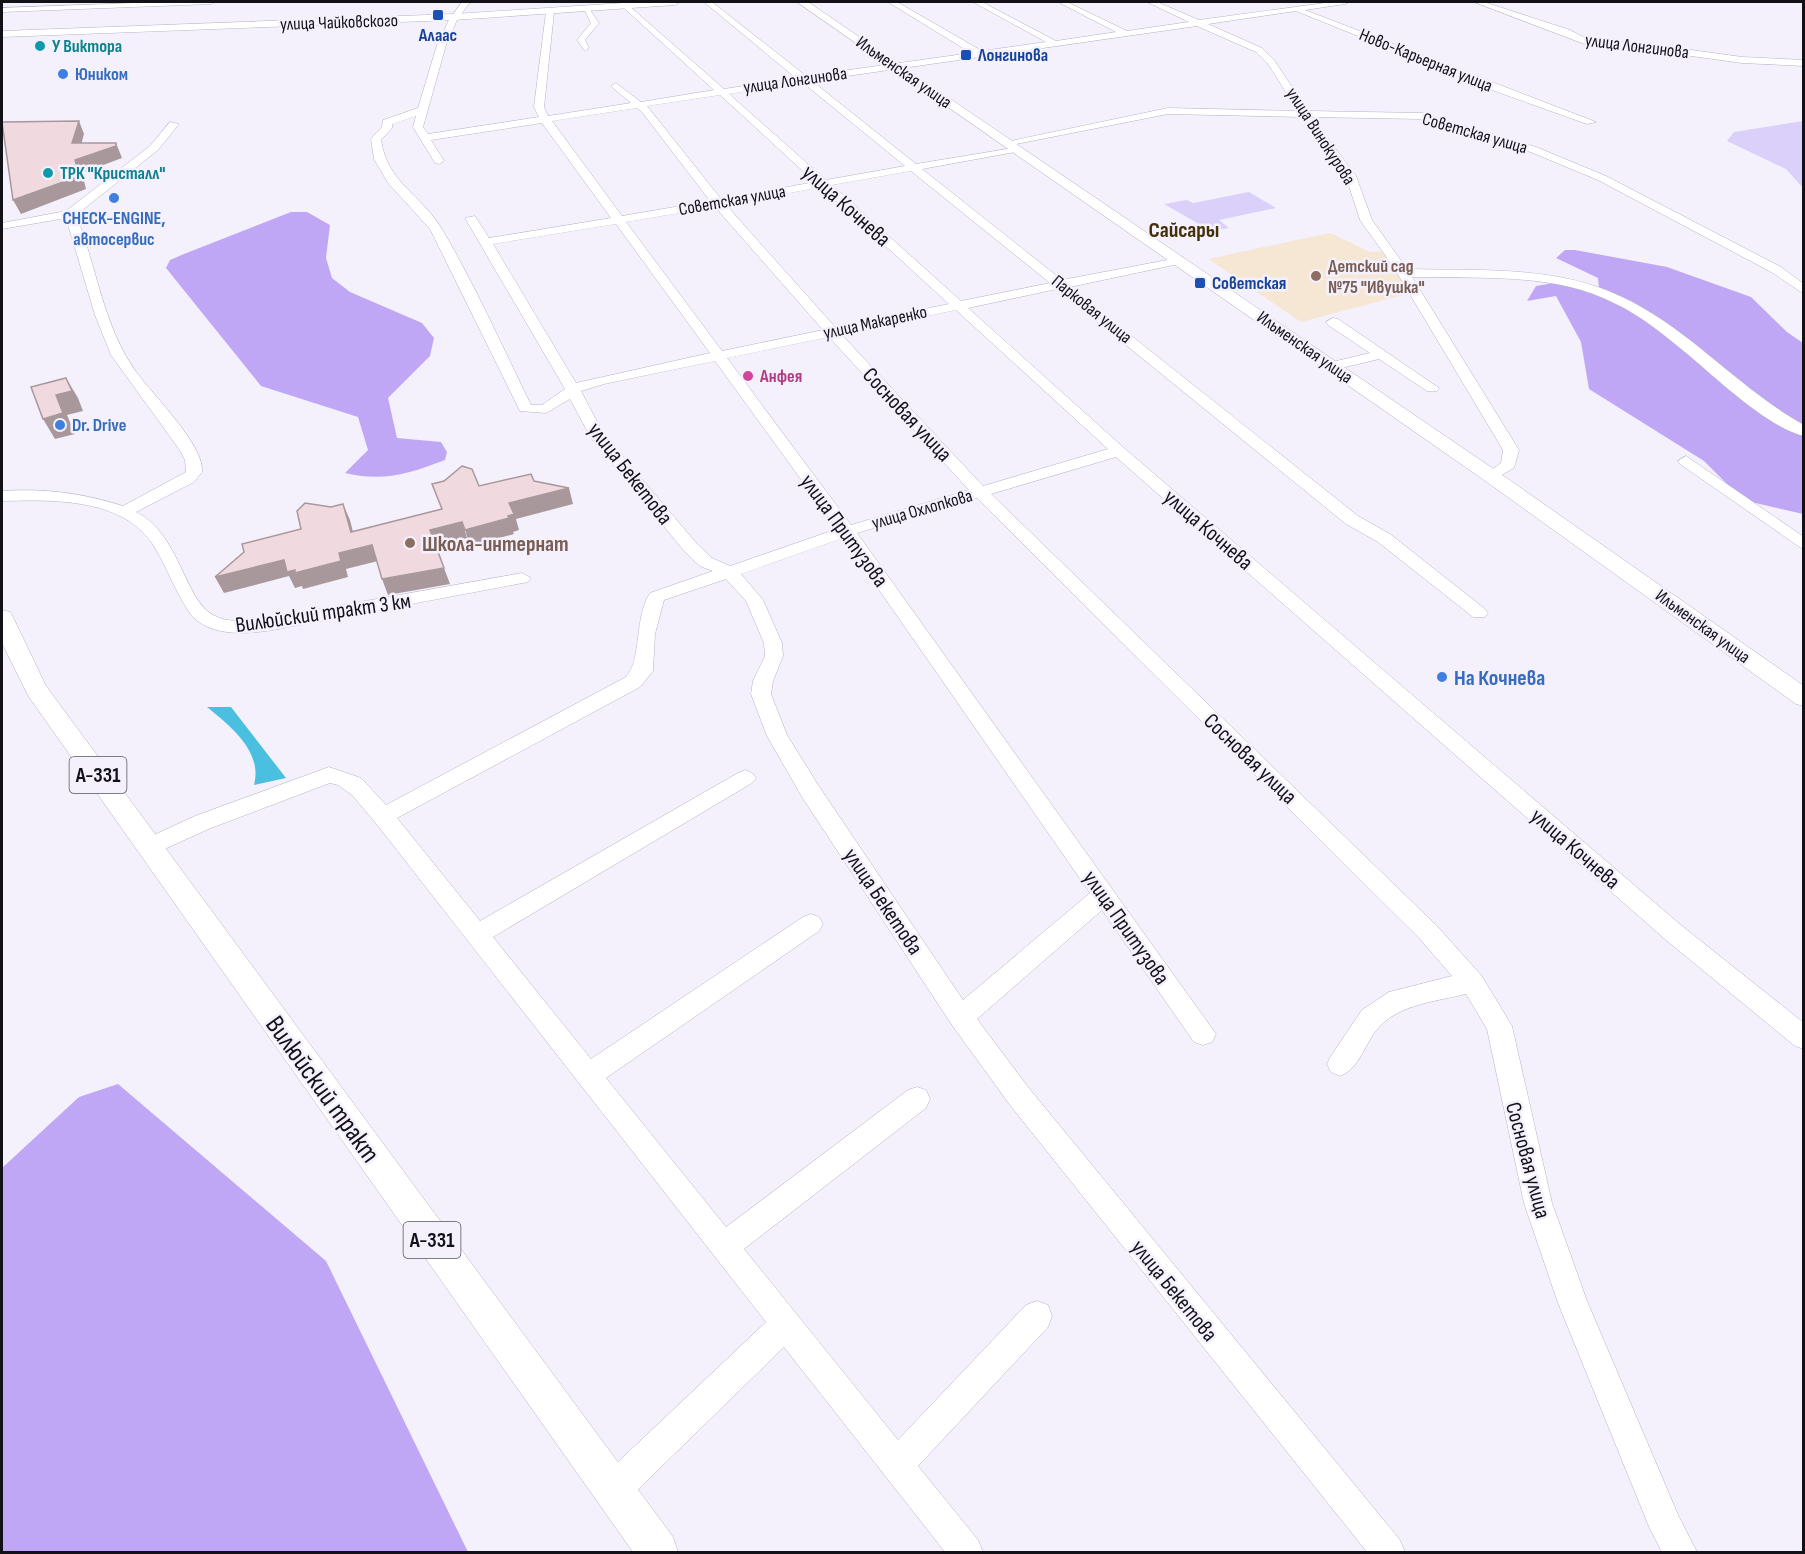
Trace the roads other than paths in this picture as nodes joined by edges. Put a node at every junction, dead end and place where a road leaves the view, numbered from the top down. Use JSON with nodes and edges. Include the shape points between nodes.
{"nodes":[{"id":1,"x":211,"y":2,"type":"edge"},
{"id":2,"x":466,"y":2,"type":"edge"},
{"id":3,"x":675,"y":2,"type":"edge"},
{"id":4,"x":708,"y":2,"type":"edge"},
{"id":5,"x":802,"y":2,"type":"edge"},
{"id":6,"x":892,"y":2,"type":"edge"},
{"id":7,"x":977,"y":2,"type":"edge"},
{"id":8,"x":1062,"y":2,"type":"edge"},
{"id":9,"x":1151,"y":2,"type":"edge"},
{"id":10,"x":1262,"y":2,"type":"edge"},
{"id":11,"x":1345,"y":2,"type":"edge"},
{"id":12,"x":1478,"y":2,"type":"edge"},
{"id":13,"x":627,"y":6,"type":"junction"},
{"id":14,"x":588,"y":9,"type":"junction"},
{"id":15,"x":2,"y":10,"type":"edge"},
{"id":16,"x":1288,"y":10,"type":"junction"},
{"id":17,"x":550,"y":12,"type":"junction"},
{"id":18,"x":454,"y":17,"type":"junction"},
{"id":19,"x":1196,"y":22,"type":"junction"},
{"id":20,"x":1125,"y":33,"type":"junction"},
{"id":21,"x":2,"y":34,"type":"edge"},
{"id":22,"x":1054,"y":43,"type":"junction"},
{"id":23,"x":585,"y":48,"type":"dead end"},
{"id":24,"x":980,"y":54,"type":"junction"},
{"id":25,"x":1803,"y":63,"type":"edge"},
{"id":26,"x":894,"y":66,"type":"junction"},
{"id":27,"x":805,"y":79,"type":"junction"},
{"id":28,"x":616,"y":86,"type":"dead end"},
{"id":29,"x":722,"y":92,"type":"junction"},
{"id":30,"x":638,"y":104,"type":"junction"},
{"id":31,"x":423,"y":110,"type":"junction"},
{"id":32,"x":1303,"y":112,"type":"junction"},
{"id":33,"x":544,"y":118,"type":"junction"},
{"id":34,"x":1591,"y":122,"type":"dead end"},
{"id":35,"x":174,"y":124,"type":"dead end"},
{"id":36,"x":424,"y":138,"type":"junction"},
{"id":37,"x":1011,"y":146,"type":"junction"},
{"id":38,"x":439,"y":161,"type":"dead end"},
{"id":39,"x":915,"y":167,"type":"junction"},
{"id":40,"x":825,"y":183,"type":"junction"},
{"id":41,"x":718,"y":203,"type":"junction"},
{"id":42,"x":70,"y":214,"type":"junction"},
{"id":43,"x":471,"y":218,"type":"dead end"},
{"id":44,"x":619,"y":220,"type":"junction"},
{"id":45,"x":2,"y":226,"type":"edge"},
{"id":46,"x":484,"y":242,"type":"junction"},
{"id":47,"x":1179,"y":260,"type":"junction"},
{"id":48,"x":1404,"y":273,"type":"junction"},
{"id":49,"x":1061,"y":285,"type":"junction"},
{"id":50,"x":1803,"y":290,"type":"edge"},
{"id":51,"x":957,"y":305,"type":"junction"},
{"id":52,"x":1333,"y":322,"type":"dead end"},
{"id":53,"x":830,"y":330,"type":"junction"},
{"id":54,"x":1381,"y":354,"type":"junction"},
{"id":55,"x":719,"y":356,"type":"junction"},
{"id":56,"x":1333,"y":366,"type":"junction"},
{"id":57,"x":1432,"y":388,"type":"dead end"},
{"id":58,"x":573,"y":390,"type":"junction"},
{"id":59,"x":1803,"y":432,"type":"edge"},
{"id":60,"x":1119,"y":452,"type":"junction"},
{"id":61,"x":1686,"y":461,"type":"dead end"},
{"id":62,"x":1491,"y":476,"type":"junction"},
{"id":63,"x":980,"y":492,"type":"junction"},
{"id":64,"x":2,"y":496,"type":"edge"},
{"id":65,"x":123,"y":512,"type":"junction"},
{"id":66,"x":847,"y":531,"type":"junction"},
{"id":67,"x":1803,"y":545,"type":"edge"},
{"id":68,"x":727,"y":571,"type":"junction"},
{"id":69,"x":522,"y":578,"type":"dead end"},
{"id":70,"x":1479,"y":613,"type":"dead end"},
{"id":71,"x":2,"y":617,"type":"edge"},
{"id":72,"x":1803,"y":698,"type":"edge"},
{"id":73,"x":745,"y":778,"type":"dead end"},
{"id":74,"x":383,"y":816,"type":"junction"},
{"id":75,"x":149,"y":847,"type":"junction"},
{"id":76,"x":1104,"y":895,"type":"junction"},
{"id":77,"x":811,"y":924,"type":"dead end"},
{"id":78,"x":477,"y":935,"type":"junction"},
{"id":79,"x":1472,"y":982,"type":"junction"},
{"id":80,"x":961,"y":1017,"type":"junction"},
{"id":81,"x":1203,"y":1034,"type":"dead end"},
{"id":82,"x":1803,"y":1038,"type":"edge"},
{"id":83,"x":1340,"y":1064,"type":"dead end"},
{"id":84,"x":586,"y":1076,"type":"junction"},
{"id":85,"x":917,"y":1099,"type":"dead end"},
{"id":86,"x":725,"y":1245,"type":"junction"},
{"id":87,"x":1036,"y":1316,"type":"dead end"},
{"id":88,"x":786,"y":1324,"type":"junction"},
{"id":89,"x":898,"y":1464,"type":"junction"},
{"id":90,"x":612,"y":1490,"type":"junction"},
{"id":91,"x":658,"y":1552,"type":"edge"},
{"id":92,"x":966,"y":1552,"type":"edge"},
{"id":93,"x":1388,"y":1552,"type":"edge"},
{"id":94,"x":1680,"y":1552,"type":"edge"}],
"edges":[{"from":1,"to":15,"type":"street"},
{"from":2,"to":18,"type":"street"},
{"from":3,"to":13,"type":"main road","name":"улица Чайковского"},
{"from":4,"to":27,"type":"street","name":"Парковая улица"},
{"from":5,"to":26,"type":"main road","name":"Ильменская улица"},
{"from":6,"to":24,"type":"street"},
{"from":7,"to":22,"type":"street"},
{"from":8,"to":20,"type":"street"},
{"from":9,"to":19,"type":"street","name":"улица Винокурова"},
{"from":10,"to":16,"type":"street","name":"Ново-Карьерная улица"},
{"from":11,"to":16,"type":"street","name":"улица Лонгинова"},
{"from":12,"to":25,"type":"street","name":"улица Лонгинова","via":[[1587,42]]},
{"from":13,"to":14,"type":"main road","name":"улица Чайковского"},
{"from":13,"to":29,"type":"street","name":"улица Кочнева"},
{"from":14,"to":17,"type":"main road","name":"улица Чайковского"},
{"from":14,"to":23,"type":"street","via":[[595,23],[580,40]]},
{"from":16,"to":19,"type":"street","name":"улица Лонгинова"},
{"from":16,"to":34,"type":"street","name":"Ново-Карьерная улица","via":[[1310,14],[1473,80]]},
{"from":17,"to":18,"type":"main road","name":"улица Чайковского"},
{"from":17,"to":33,"type":"street","via":[[539,107]]},
{"from":18,"to":21,"type":"main road","name":"улица Чайковского"},
{"from":18,"to":31,"type":"street"},
{"from":19,"to":20,"type":"street","name":"улица Лонгинова"},
{"from":19,"to":32,"type":"street","name":"улица Винокурова","via":[[1259,50],[1281,75]]},
{"from":20,"to":22,"type":"street","name":"улица Лонгинова"},
{"from":22,"to":24,"type":"street","name":"улица Лонгинова"},
{"from":24,"to":26,"type":"street","name":"улица Лонгинова"},
{"from":26,"to":27,"type":"street","name":"улица Лонгинова"},
{"from":26,"to":37,"type":"main road","name":"Ильменская улица"},
{"from":27,"to":29,"type":"street","name":"улица Лонгинова"},
{"from":27,"to":39,"type":"street","name":"Парковая улица"},
{"from":28,"to":30,"type":"street","name":"Сосновая улица"},
{"from":29,"to":30,"type":"street","name":"улица Лонгинова"},
{"from":29,"to":40,"type":"street","name":"улица Кочнева"},
{"from":30,"to":33,"type":"street","name":"улица Лонгинова"},
{"from":30,"to":41,"type":"street","name":"Сосновая улица"},
{"from":31,"to":36,"type":"street","via":[[418,127]]},
{"from":31,"to":58,"type":"street","name":"улица Макаренко","via":[[390,120],[387,128],[376,135],[384,167],[446,245],[525,408],[542,410],[553,406]]},
{"from":32,"to":37,"type":"street","name":"Советская улица","via":[[1160,112]]},
{"from":32,"to":48,"type":"street","name":"улица Винокурова","via":[[1351,176],[1366,220]]},
{"from":32,"to":50,"type":"street","name":"Советская улица","via":[[1422,116],[1532,149],[1664,209],[1777,270]]},
{"from":33,"to":36,"type":"street","name":"улица Лонгинова"},
{"from":33,"to":44,"type":"street","name":"улица Притузова"},
{"from":35,"to":42,"type":"street","via":[[154,148]]},
{"from":36,"to":38,"type":"street"},
{"from":37,"to":39,"type":"street","name":"Советская улица"},
{"from":37,"to":47,"type":"main road","name":"Ильменская улица"},
{"from":39,"to":40,"type":"street","name":"Советская улица"},
{"from":39,"to":49,"type":"street","name":"Парковая улица"},
{"from":40,"to":41,"type":"street","name":"Советская улица"},
{"from":40,"to":51,"type":"street","name":"улица Кочнева"},
{"from":41,"to":44,"type":"street","name":"Советская улица"},
{"from":41,"to":53,"type":"street","name":"Сосновая улица"},
{"from":42,"to":45,"type":"street"},
{"from":42,"to":65,"type":"street","via":[[78,230],[95,304],[117,356],[178,435],[195,466],[188,480]]},
{"from":43,"to":46,"type":"street","name":"улица Бекетова"},
{"from":44,"to":46,"type":"street","name":"Советская улица"},
{"from":44,"to":55,"type":"street","name":"улица Притузова"},
{"from":46,"to":58,"type":"street","name":"улица Бекетова"},
{"from":47,"to":49,"type":"street","name":"улица Макаренко"},
{"from":47,"to":56,"type":"main road","name":"Ильменская улица"},
{"from":48,"to":59,"type":"street","via":[[1543,279],[1599,291],[1680,342],[1760,406]]},
{"from":48,"to":62,"type":"street","name":"улица Винокурова","via":[[1511,450],[1508,465]]},
{"from":49,"to":51,"type":"street","name":"улица Макаренко"},
{"from":49,"to":70,"type":"street","name":"Парковая улица","via":[[1352,520],[1384,538]]},
{"from":51,"to":53,"type":"street","name":"улица Макаренко"},
{"from":51,"to":60,"type":"street","name":"улица Кочнева"},
{"from":52,"to":54,"type":"street"},
{"from":53,"to":55,"type":"street","name":"улица Макаренко"},
{"from":53,"to":63,"type":"street","name":"Сосновая улица"},
{"from":54,"to":56,"type":"street"},
{"from":54,"to":57,"type":"street"},
{"from":55,"to":58,"type":"street","name":"улица Макаренко","via":[[601,380]]},
{"from":55,"to":66,"type":"street","name":"улица Притузова"},
{"from":56,"to":62,"type":"main road","name":"Ильменская улица"},
{"from":58,"to":68,"type":"street","name":"улица Бекетова","via":[[596,435],[691,548],[706,562]]},
{"from":60,"to":63,"type":"street","name":"улица Охлопкова"},
{"from":60,"to":82,"type":"street","name":"улица Кочнева","via":[[1674,933]]},
{"from":61,"to":67,"type":"street"},
{"from":62,"to":72,"type":"main road","name":"Ильменская улица"},
{"from":63,"to":66,"type":"street","name":"улица Охлопкова"},
{"from":63,"to":79,"type":"street","name":"Сосновая улица","via":[[1428,932]]},
{"from":64,"to":65,"type":"street","name":"Вилюйский тракт 3 км","via":[[66,496]]},
{"from":65,"to":69,"type":"street","name":"Вилюйский тракт 3 км","via":[[149,529],[205,620],[224,626],[368,609]]},
{"from":66,"to":68,"type":"street","name":"улица Охлопкова"},
{"from":66,"to":76,"type":"street","name":"улица Притузова"},
{"from":68,"to":74,"type":"street","name":"улица Охлопкова","via":[[656,597],[646,634],[644,671],[633,682]]},
{"from":68,"to":80,"type":"street","name":"улица Бекетова","via":[[754,600],[773,643],[774,656],[761,694],[777,735]]},
{"from":71,"to":75,"type":"main road","name":"Вилюйский тракт","number":"А-331","via":[[37,692]]},
{"from":73,"to":78,"type":"street"},
{"from":74,"to":75,"type":"street","via":[[352,782],[340,775],[329,775],[203,822]]},
{"from":74,"to":78,"type":"street"},
{"from":75,"to":90,"type":"main road","name":"Вилюйский тракт","number":"А-331"},
{"from":76,"to":80,"type":"street"},
{"from":76,"to":81,"type":"street","name":"улица Притузова"},
{"from":77,"to":84,"type":"street"},
{"from":78,"to":84,"type":"street"},
{"from":79,"to":83,"type":"street","via":[[1398,1000],[1371,1018]]},
{"from":79,"to":94,"type":"street","name":"Сосновая улица","via":[[1499,1026],[1538,1203],[1573,1303]]},
{"from":80,"to":93,"type":"street","name":"улица Бекетова","via":[[1018,1096]]},
{"from":84,"to":86,"type":"street"},
{"from":85,"to":86,"type":"street"},
{"from":86,"to":88,"type":"street"},
{"from":87,"to":89,"type":"street"},
{"from":88,"to":89,"type":"street"},
{"from":88,"to":90,"type":"street"},
{"from":89,"to":92,"type":"street"},
{"from":90,"to":91,"type":"main road","name":"Вилюйский тракт","number":"А-331"}]}
